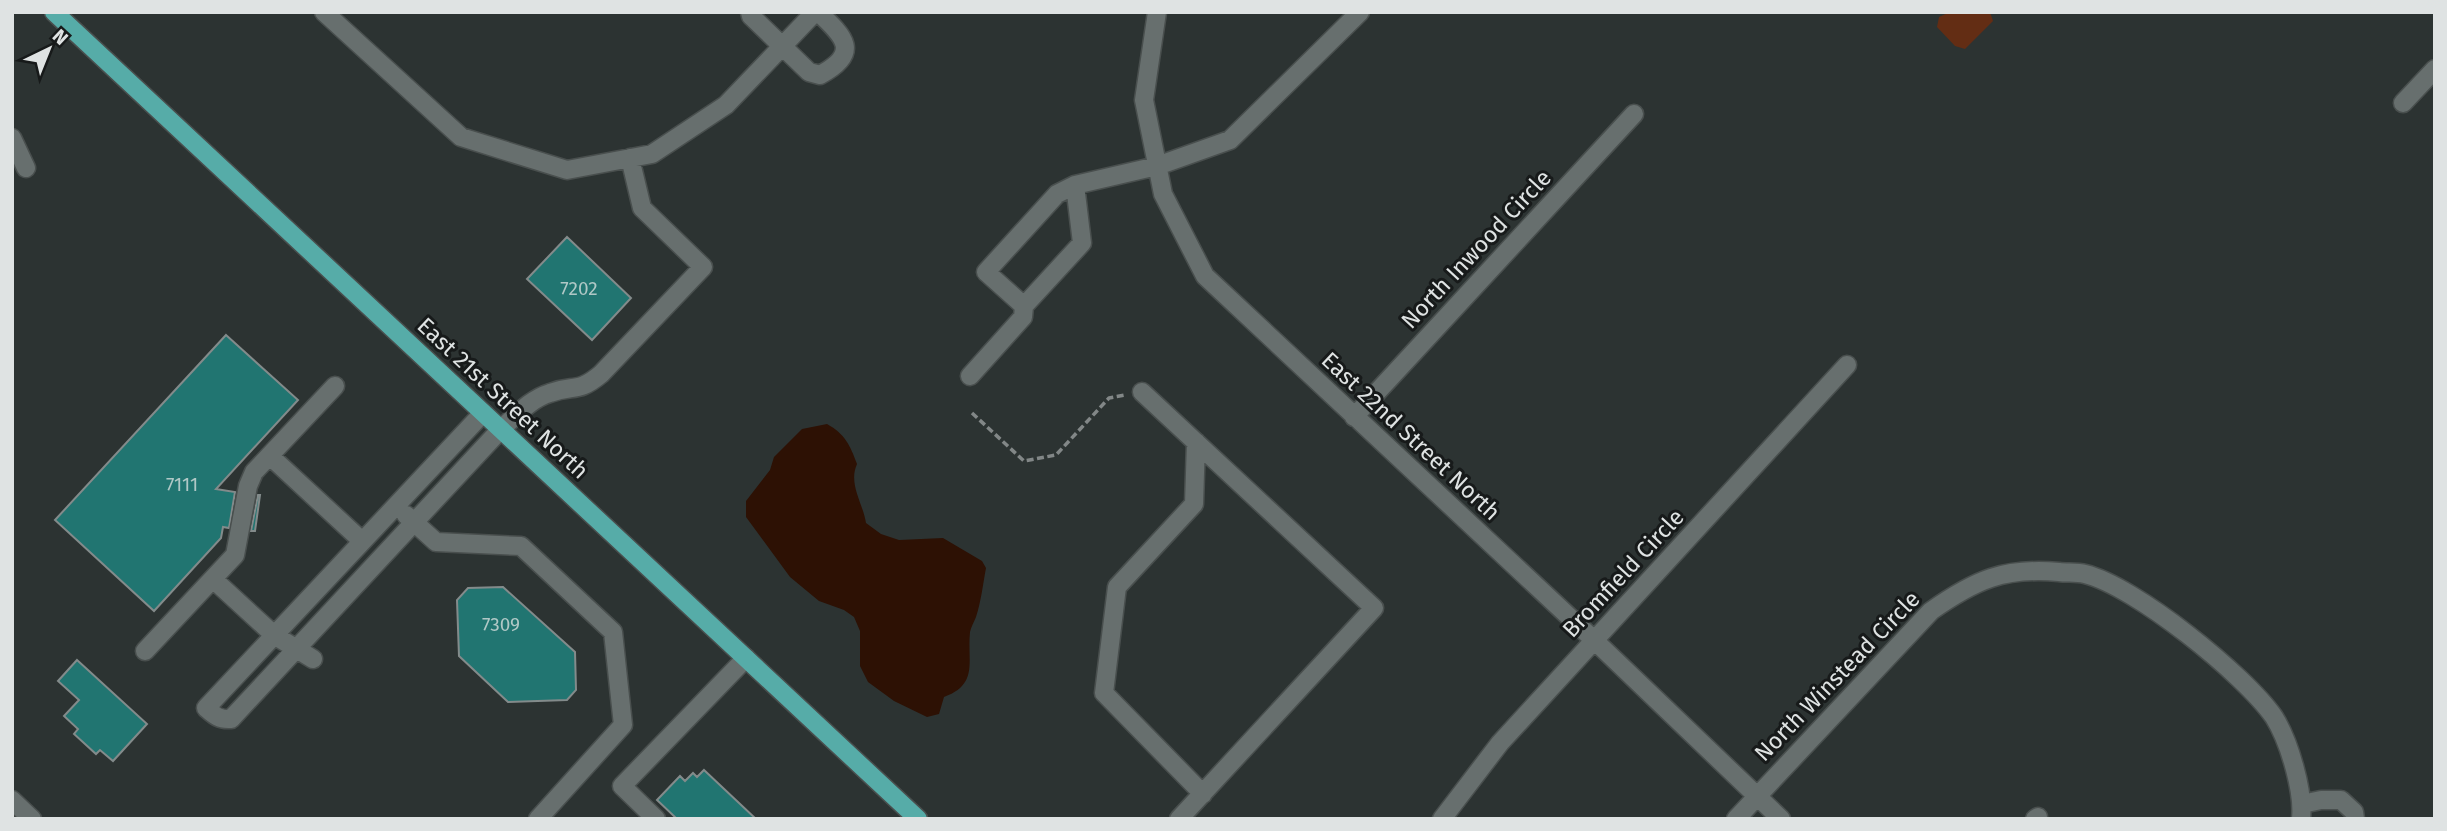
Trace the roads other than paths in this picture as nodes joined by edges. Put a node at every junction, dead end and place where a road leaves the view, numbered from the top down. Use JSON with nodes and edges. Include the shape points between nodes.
{"nodes":[{"id":1,"x":54,"y":12,"type":"edge"},
{"id":2,"x":324,"y":12,"type":"edge"},
{"id":3,"x":750,"y":12,"type":"edge"},
{"id":4,"x":816,"y":12,"type":"edge"},
{"id":5,"x":1360,"y":12,"type":"edge"},
{"id":6,"x":1152,"y":14,"type":"edge"},
{"id":7,"x":783,"y":46,"type":"junction"},
{"id":8,"x":2435,"y":69,"type":"edge"},
{"id":9,"x":2403,"y":103,"type":"dead end"},
{"id":10,"x":1634,"y":114,"type":"dead end"},
{"id":11,"x":12,"y":138,"type":"edge"},
{"id":12,"x":630,"y":158,"type":"junction"},
{"id":13,"x":1157,"y":166,"type":"junction"},
{"id":14,"x":26,"y":168,"type":"dead end"},
{"id":15,"x":1075,"y":185,"type":"junction"},
{"id":16,"x":1024,"y":306,"type":"junction"},
{"id":17,"x":1847,"y":365,"type":"dead end"},
{"id":18,"x":970,"y":376,"type":"dead end"},
{"id":19,"x":335,"y":386,"type":"dead end"},
{"id":20,"x":1142,"y":392,"type":"road end"},
{"id":21,"x":483,"y":412,"type":"junction"},
{"id":22,"x":1354,"y":417,"type":"junction"},
{"id":23,"x":501,"y":429,"type":"junction"},
{"id":24,"x":1196,"y":442,"type":"junction"},
{"id":25,"x":270,"y":456,"type":"junction"},
{"id":26,"x":396,"y":505,"type":"junction"},
{"id":27,"x":414,"y":522,"type":"junction"},
{"id":28,"x":362,"y":541,"type":"junction"},
{"id":29,"x":213,"y":579,"type":"junction"},
{"id":30,"x":274,"y":635,"type":"junction"},
{"id":31,"x":1594,"y":640,"type":"junction"},
{"id":32,"x":297,"y":648,"type":"junction"},
{"id":33,"x":145,"y":651,"type":"dead end"},
{"id":34,"x":746,"y":658,"type":"junction"},
{"id":35,"x":313,"y":659,"type":"dead end"},
{"id":36,"x":1203,"y":794,"type":"junction"},
{"id":37,"x":1756,"y":796,"type":"junction"},
{"id":38,"x":12,"y":800,"type":"edge"},
{"id":39,"x":2302,"y":812,"type":"edge"},
{"id":40,"x":32,"y":819,"type":"edge"},
{"id":41,"x":538,"y":819,"type":"edge"},
{"id":42,"x":656,"y":819,"type":"edge"},
{"id":43,"x":918,"y":819,"type":"edge"},
{"id":44,"x":1179,"y":819,"type":"edge"},
{"id":45,"x":1442,"y":819,"type":"edge"},
{"id":46,"x":1736,"y":819,"type":"edge"},
{"id":47,"x":1781,"y":819,"type":"edge"},
{"id":48,"x":2355,"y":819,"type":"edge"}],
"edges":[{"from":1,"to":21,"type":"main road","name":"East 21st Street North"},
{"from":2,"to":12,"type":"street","via":[[461,137],[568,170]]},
{"from":3,"to":7,"type":"street"},
{"from":4,"to":7,"type":"street"},
{"from":4,"to":7,"type":"street","via":[[846,44],[844,56],[833,68],[820,75],[809,72]]},
{"from":5,"to":13,"type":"street","via":[[1230,140]]},
{"from":6,"to":13,"type":"street","name":"East 22nd Street North","via":[[1144,100]]},
{"from":7,"to":12,"type":"street","via":[[726,105],[652,154]]},
{"from":8,"to":9,"type":"street"},
{"from":10,"to":22,"type":"street","name":"North Inwood Circle"},
{"from":11,"to":14,"type":"street"},
{"from":12,"to":23,"type":"street","via":[[642,208],[703,267],[586,387],[550,392]]},
{"from":13,"to":15,"type":"street"},
{"from":13,"to":22,"type":"street","name":"East 22nd Street North","via":[[1163,194],[1205,276]]},
{"from":15,"to":16,"type":"street","via":[[1082,243]]},
{"from":15,"to":16,"type":"street","via":[[1057,194],[986,272]]},
{"from":16,"to":18,"type":"street","via":[[1023,317]]},
{"from":17,"to":31,"type":"street","name":"Bromfield Circle"},
{"from":19,"to":25,"type":"street"},
{"from":20,"to":24,"type":"street"},
{"from":21,"to":23,"type":"main road","name":"East 21st Street North"},
{"from":21,"to":26,"type":"street"},
{"from":22,"to":31,"type":"street","name":"East 22nd Street North"},
{"from":23,"to":27,"type":"street"},
{"from":23,"to":34,"type":"main road","name":"East 21st Street North"},
{"from":24,"to":36,"type":"street","via":[[1194,504],[1117,587],[1104,693]]},
{"from":24,"to":36,"type":"street","via":[[1374,608]]},
{"from":25,"to":28,"type":"street"},
{"from":25,"to":29,"type":"street","via":[[248,486],[235,555]]},
{"from":26,"to":27,"type":"street"},
{"from":26,"to":28,"type":"street"},
{"from":27,"to":32,"type":"street"},
{"from":27,"to":41,"type":"street","via":[[436,542],[521,546],[613,632],[623,725]]},
{"from":28,"to":30,"type":"street"},
{"from":29,"to":30,"type":"street"},
{"from":29,"to":33,"type":"street"},
{"from":30,"to":32,"type":"street"},
{"from":30,"to":32,"type":"street","via":[[206,708],[215,717],[230,719]]},
{"from":31,"to":37,"type":"street","name":"East 22nd Street North"},
{"from":31,"to":45,"type":"street","name":"Bromfield Circle","via":[[1500,743]]},
{"from":32,"to":35,"type":"street"},
{"from":34,"to":42,"type":"street","via":[[622,786]]},
{"from":34,"to":43,"type":"main road","name":"East 21st Street North"},
{"from":36,"to":44,"type":"street"},
{"from":37,"to":39,"type":"street","name":"North Winstead Circle","via":[[1931,611],[1982,580],[2014,571],[2084,574],[2116,585],[2210,654],[2253,691],[2275,719],[2286,744]]},
{"from":37,"to":46,"type":"street","name":"North Winstead Circle"},
{"from":37,"to":47,"type":"street","name":"East 22nd Street North"},
{"from":38,"to":40,"type":"street"},
{"from":39,"to":48,"type":"street","via":[[2321,800],[2341,800]]}]}
